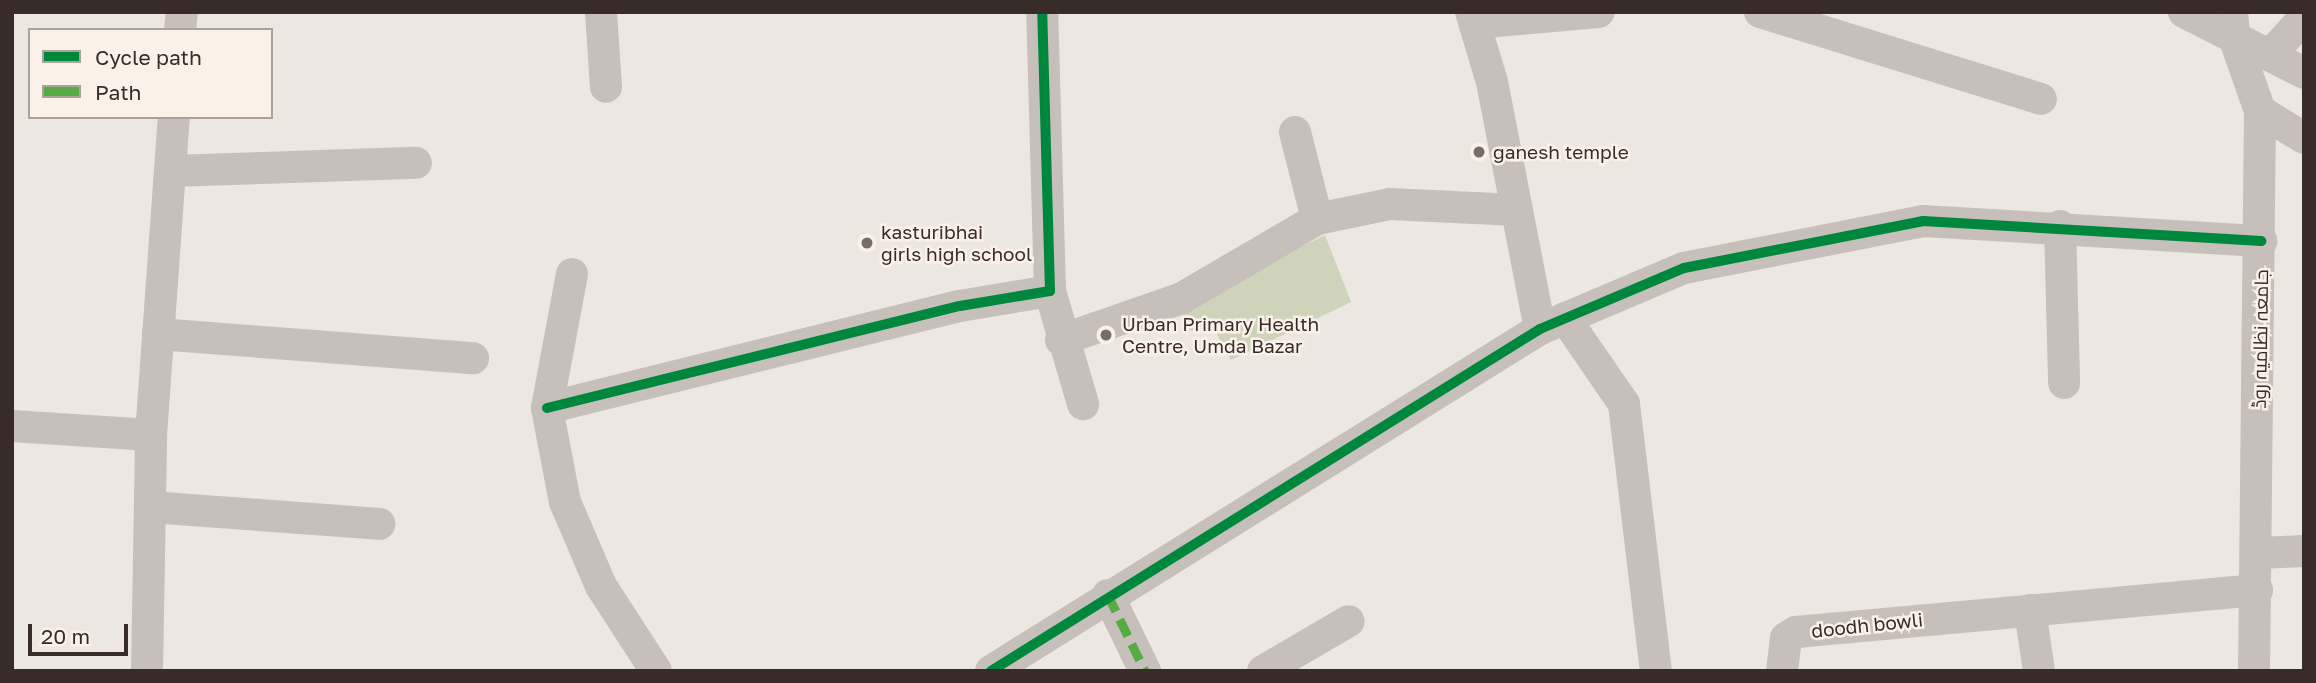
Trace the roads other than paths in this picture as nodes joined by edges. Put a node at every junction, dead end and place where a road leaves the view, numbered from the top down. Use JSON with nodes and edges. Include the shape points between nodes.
{"nodes":[{"id":1,"x":601,"y":12,"type":"edge"},
{"id":2,"x":1042,"y":12,"type":"edge"},
{"id":3,"x":1599,"y":12,"type":"edge"},
{"id":4,"x":1760,"y":12,"type":"edge"},
{"id":5,"x":2183,"y":12,"type":"edge"},
{"id":6,"x":1473,"y":18,"type":"edge"},
{"id":7,"x":2304,"y":18,"type":"edge"},
{"id":8,"x":2233,"y":25,"type":"edge"},
{"id":9,"x":2271,"y":54,"type":"junction"},
{"id":10,"x":2304,"y":73,"type":"edge"},
{"id":11,"x":606,"y":87,"type":"dead end"},
{"id":12,"x":2040,"y":99,"type":"dead end"},
{"id":13,"x":2260,"y":111,"type":"junction"},
{"id":14,"x":174,"y":119,"type":"edge"},
{"id":15,"x":1295,"y":132,"type":"dead end"},
{"id":16,"x":2304,"y":138,"type":"edge"},
{"id":17,"x":416,"y":163,"type":"dead end"},
{"id":18,"x":170,"y":171,"type":"junction"},
{"id":19,"x":1517,"y":211,"type":"junction"},
{"id":20,"x":1317,"y":219,"type":"junction"},
{"id":21,"x":2060,"y":226,"type":"junction"},
{"id":22,"x":2261,"y":242,"type":"junction"},
{"id":23,"x":572,"y":274,"type":"dead end"},
{"id":24,"x":1050,"y":290,"type":"junction"},
{"id":25,"x":1553,"y":324,"type":"junction"},
{"id":26,"x":158,"y":334,"type":"junction"},
{"id":27,"x":1061,"y":340,"type":"junction"},
{"id":28,"x":473,"y":358,"type":"dead end"},
{"id":29,"x":2064,"y":383,"type":"dead end"},
{"id":30,"x":1083,"y":404,"type":"dead end"},
{"id":31,"x":547,"y":408,"type":"junction"},
{"id":32,"x":12,"y":426,"type":"edge"},
{"id":33,"x":151,"y":435,"type":"junction"},
{"id":34,"x":150,"y":507,"type":"junction"},
{"id":35,"x":379,"y":524,"type":"dead end"},
{"id":36,"x":2304,"y":551,"type":"edge"},
{"id":37,"x":2258,"y":553,"type":"junction"},
{"id":38,"x":2258,"y":590,"type":"junction"},
{"id":39,"x":1108,"y":595,"type":"junction"},
{"id":40,"x":2030,"y":610,"type":"junction"},
{"id":41,"x":1349,"y":621,"type":"dead end"},
{"id":42,"x":147,"y":671,"type":"edge"},
{"id":43,"x":656,"y":671,"type":"edge"},
{"id":44,"x":991,"y":671,"type":"edge"},
{"id":45,"x":1145,"y":671,"type":"edge"},
{"id":46,"x":1263,"y":671,"type":"edge"},
{"id":47,"x":1656,"y":671,"type":"edge"},
{"id":48,"x":1782,"y":671,"type":"edge"},
{"id":49,"x":2039,"y":671,"type":"edge"},
{"id":50,"x":2255,"y":671,"type":"edge"}],
"edges":[{"from":1,"to":11,"type":"street"},
{"from":2,"to":24,"type":"street"},
{"from":3,"to":6,"type":"street"},
{"from":4,"to":12,"type":"street"},
{"from":5,"to":8,"type":"street"},
{"from":6,"to":19,"type":"street","via":[[1492,82]]},
{"from":7,"to":9,"type":"street"},
{"from":8,"to":9,"type":"street"},
{"from":8,"to":13,"type":"street","name":"جامعہ نظامیہ روڈ"},
{"from":9,"to":10,"type":"street"},
{"from":13,"to":16,"type":"street"},
{"from":13,"to":22,"type":"street","name":"جامعہ نظامیہ روڈ"},
{"from":14,"to":18,"type":"street"},
{"from":15,"to":20,"type":"street"},
{"from":17,"to":18,"type":"street"},
{"from":18,"to":26,"type":"street"},
{"from":19,"to":20,"type":"street","via":[[1390,204]]},
{"from":19,"to":25,"type":"street"},
{"from":20,"to":27,"type":"street","via":[[1182,298]]},
{"from":21,"to":22,"type":"street"},
{"from":21,"to":25,"type":"street","via":[[1923,221],[1684,268]]},
{"from":21,"to":29,"type":"street"},
{"from":22,"to":37,"type":"street","name":"جامعہ نظامیہ روڈ"},
{"from":23,"to":31,"type":"street"},
{"from":24,"to":27,"type":"street"},
{"from":24,"to":31,"type":"street","via":[[960,306]]},
{"from":25,"to":39,"type":"street"},
{"from":25,"to":47,"type":"street","via":[[1624,404]]},
{"from":26,"to":28,"type":"street"},
{"from":26,"to":33,"type":"street"},
{"from":27,"to":30,"type":"street"},
{"from":31,"to":43,"type":"street","via":[[565,502],[601,586]]},
{"from":32,"to":33,"type":"street"},
{"from":33,"to":34,"type":"street"},
{"from":34,"to":35,"type":"street"},
{"from":34,"to":42,"type":"street"},
{"from":36,"to":37,"type":"street"},
{"from":37,"to":38,"type":"street","name":"جامعہ نظامیہ روڈ"},
{"from":38,"to":40,"type":"street"},
{"from":38,"to":50,"type":"street","name":"جامعہ نظامیہ روڈ"},
{"from":39,"to":44,"type":"street"},
{"from":39,"to":45,"type":"street"},
{"from":40,"to":48,"type":"street","name":"doodh bowli","via":[[1796,632],[1786,638]]},
{"from":40,"to":49,"type":"street"},
{"from":41,"to":46,"type":"street"}]}
